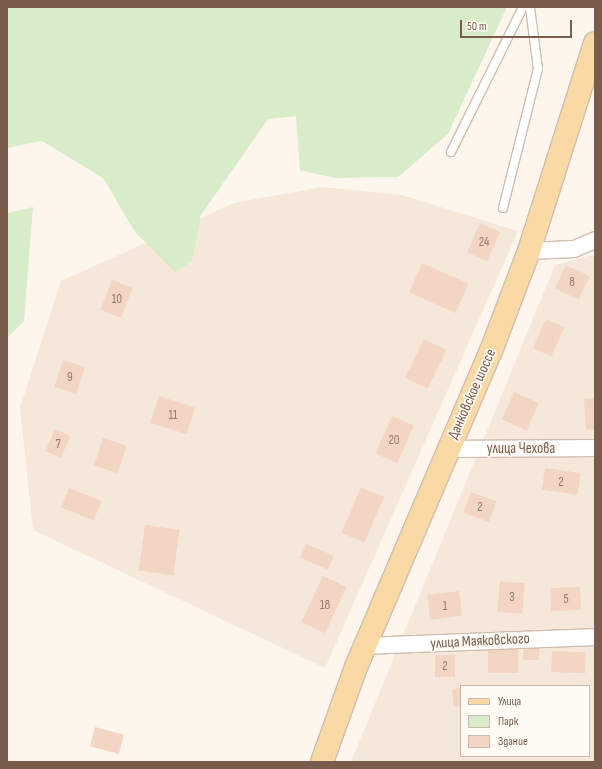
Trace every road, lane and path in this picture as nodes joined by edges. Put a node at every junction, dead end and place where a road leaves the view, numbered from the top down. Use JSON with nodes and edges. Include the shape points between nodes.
{"nodes":[{"id":1,"x":523,"y":7,"type":"edge"},
{"id":2,"x":530,"y":7,"type":"edge"},
{"id":3,"x":595,"y":43,"type":"edge"},
{"id":4,"x":451,"y":152,"type":"dead end"},
{"id":5,"x":503,"y":208,"type":"dead end"},
{"id":6,"x":595,"y":240,"type":"edge"},
{"id":7,"x":529,"y":251,"type":"junction"},
{"id":8,"x":595,"y":448,"type":"edge"},
{"id":9,"x":448,"y":449,"type":"junction"},
{"id":10,"x":595,"y":637,"type":"edge"},
{"id":11,"x":365,"y":646,"type":"junction"},
{"id":12,"x":322,"y":762,"type":"edge"}],
"edges":[{"from":1,"to":4,"type":"lane"},
{"from":2,"to":5,"type":"lane","via":[[538,69]]},
{"from":3,"to":7,"type":"main road","name":"Данковское шоссе"},
{"from":6,"to":7,"type":"street","via":[[574,249]]},
{"from":7,"to":9,"type":"main road","name":"Данковское шоссе"},
{"from":8,"to":9,"type":"street","name":"улица Чехова"},
{"from":9,"to":11,"type":"main road","name":"Данковское шоссе"},
{"from":10,"to":11,"type":"street","name":"улица Маяковского"},
{"from":11,"to":12,"type":"main road","name":"Данковское шоссе"}]}
